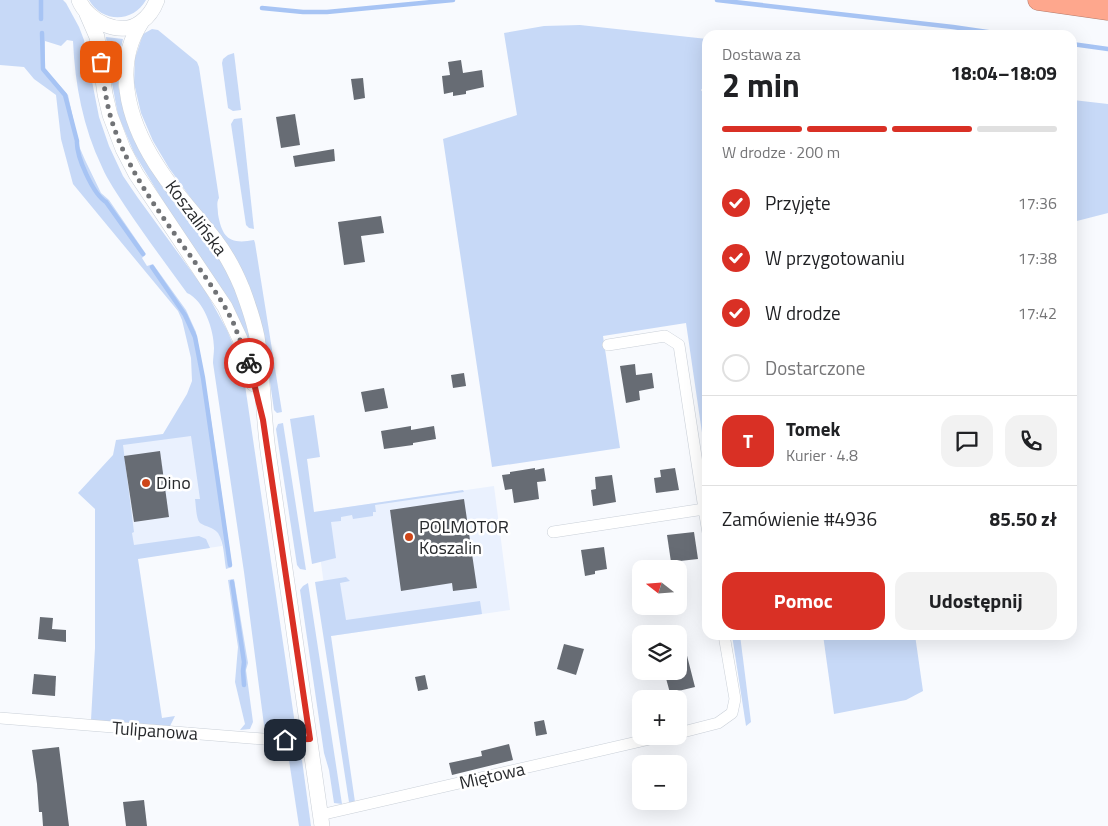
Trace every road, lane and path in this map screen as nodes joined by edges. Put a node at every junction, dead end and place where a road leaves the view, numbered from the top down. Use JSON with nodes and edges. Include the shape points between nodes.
{"nodes":[{"id":1,"x":79,"y":0,"type":"edge"},
{"id":2,"x":157,"y":0,"type":"edge"},
{"id":3,"x":1038,"y":0,"type":"edge"},
{"id":4,"x":1108,"y":10,"type":"edge"},
{"id":5,"x":87,"y":14,"type":"junction"},
{"id":6,"x":141,"y":23,"type":"junction"},
{"id":7,"x":608,"y":345,"type":"dead end"},
{"id":8,"x":263,"y":420,"type":"junction"},
{"id":9,"x":702,"y":496,"type":"edge"},
{"id":10,"x":702,"y":509,"type":"edge"},
{"id":11,"x":553,"y":532,"type":"dead end"},
{"id":12,"x":725,"y":640,"type":"edge"},
{"id":13,"x":0,"y":718,"type":"edge"},
{"id":14,"x":687,"y":730,"type":"edge"},
{"id":15,"x":310,"y":739,"type":"junction"},
{"id":16,"x":632,"y":744,"type":"edge"},
{"id":17,"x":321,"y":821,"type":"edge"}],
"edges":[{"from":1,"to":5,"type":"main road","name":"Koszalińska"},
{"from":2,"to":6,"type":"main road","name":"Koszalińska"},
{"from":3,"to":4,"type":"highway"},
{"from":5,"to":6,"type":"main road","via":[[116,27],[132,27]]},
{"from":5,"to":8,"type":"main road","name":"Koszalińska","via":[[97,37],[110,115],[123,149],[233,322],[250,367]]},
{"from":6,"to":8,"type":"main road","name":"Koszalińska","via":[[128,53],[126,80],[129,102],[152,157],[234,270],[257,336]]},
{"from":7,"to":9,"type":"street","via":[[665,336],[679,346]]},
{"from":8,"to":15,"type":"main road","name":"Koszalińska"},
{"from":10,"to":11,"type":"street"},
{"from":12,"to":14,"type":"street","via":[[735,699],[732,713],[718,724]]},
{"from":13,"to":15,"type":"street","name":"Tulipanowa","via":[[275,740]]},
{"from":15,"to":17,"type":"main road","name":"Koszalińska"},
{"from":16,"to":17,"type":"street","name":"Miętowa"}]}
